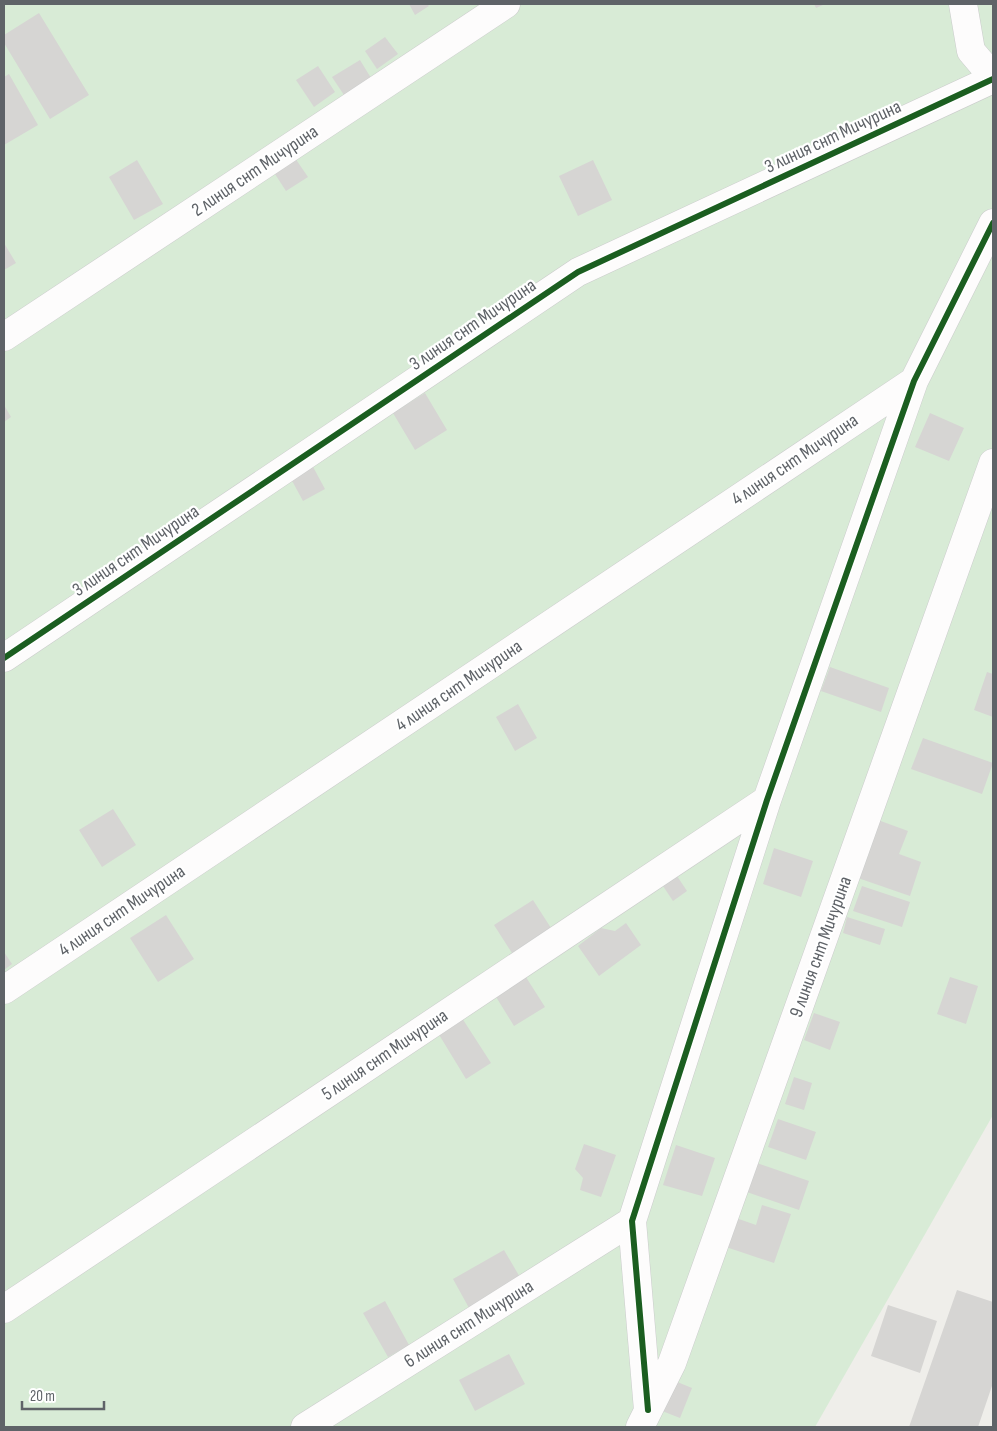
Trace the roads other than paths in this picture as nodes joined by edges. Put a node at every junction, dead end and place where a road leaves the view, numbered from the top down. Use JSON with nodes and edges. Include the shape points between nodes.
{"nodes":[{"id":1,"x":506,"y":4,"type":"edge"},
{"id":2,"x":963,"y":4,"type":"edge"},
{"id":3,"x":993,"y":78,"type":"edge"},
{"id":4,"x":993,"y":223,"type":"edge"},
{"id":5,"x":4,"y":337,"type":"edge"},
{"id":6,"x":914,"y":381,"type":"junction"},
{"id":7,"x":993,"y":463,"type":"edge"},
{"id":8,"x":4,"y":658,"type":"edge"},
{"id":9,"x":767,"y":800,"type":"junction"},
{"id":10,"x":4,"y":990,"type":"edge"},
{"id":11,"x":632,"y":1221,"type":"junction"},
{"id":12,"x":4,"y":1309,"type":"edge"},
{"id":13,"x":644,"y":1419,"type":"edge"},
{"id":14,"x":305,"y":1427,"type":"edge"}],
"edges":[{"from":1,"to":5,"type":"street","name":"2 линия снт Мичурина"},
{"from":2,"to":3,"type":"street","via":[[971,51]]},
{"from":3,"to":8,"type":"street","name":"3 линия снт Мичурина","via":[[578,272]]},
{"from":4,"to":6,"type":"street"},
{"from":6,"to":9,"type":"street"},
{"from":6,"to":10,"type":"street","name":"4 линия снт Мичурина"},
{"from":7,"to":13,"type":"street","name":"9 линия снт Мичурина","via":[[672,1362]]},
{"from":9,"to":11,"type":"street"},
{"from":9,"to":12,"type":"street","name":"5 линия снт Мичурина"},
{"from":11,"to":13,"type":"street"},
{"from":11,"to":14,"type":"street","name":"6 линия снт Мичурина"}]}
